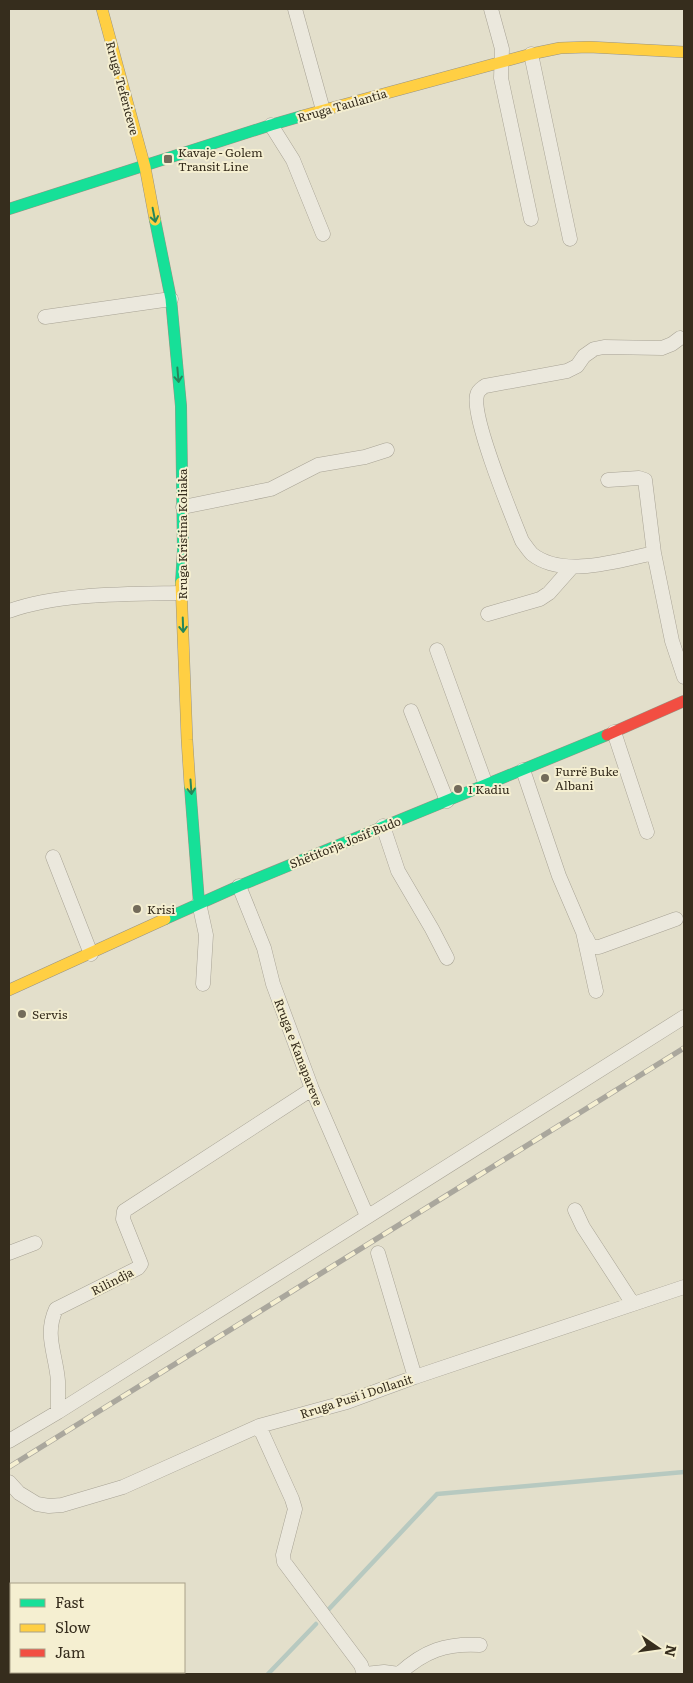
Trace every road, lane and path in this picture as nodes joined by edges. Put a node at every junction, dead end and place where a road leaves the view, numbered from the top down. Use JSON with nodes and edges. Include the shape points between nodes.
{"nodes":[{"id":1,"x":102,"y":9,"type":"edge"},
{"id":2,"x":295,"y":9,"type":"edge"},
{"id":3,"x":491,"y":9,"type":"edge"},
{"id":4,"x":684,"y":52,"type":"edge"},
{"id":5,"x":531,"y":54,"type":"junction"},
{"id":6,"x":501,"y":62,"type":"junction"},
{"id":7,"x":323,"y":110,"type":"junction"},
{"id":8,"x":271,"y":125,"type":"junction"},
{"id":9,"x":145,"y":167,"type":"junction"},
{"id":10,"x":9,"y":209,"type":"edge"},
{"id":11,"x":531,"y":219,"type":"dead end"},
{"id":12,"x":323,"y":234,"type":"dead end"},
{"id":13,"x":570,"y":239,"type":"dead end"},
{"id":14,"x":171,"y":299,"type":"junction"},
{"id":15,"x":45,"y":316,"type":"dead end"},
{"id":16,"x":680,"y":338,"type":"dead end"},
{"id":17,"x":387,"y":450,"type":"dead end"},
{"id":18,"x":608,"y":480,"type":"dead end"},
{"id":19,"x":183,"y":507,"type":"junction"},
{"id":20,"x":654,"y":553,"type":"junction"},
{"id":21,"x":572,"y":567,"type":"junction"},
{"id":22,"x":182,"y":593,"type":"junction"},
{"id":23,"x":9,"y":612,"type":"edge"},
{"id":24,"x":488,"y":614,"type":"dead end"},
{"id":25,"x":437,"y":650,"type":"dead end"},
{"id":26,"x":684,"y":677,"type":"edge"},
{"id":27,"x":683,"y":703,"type":"edge"},
{"id":28,"x":411,"y":711,"type":"dead end"},
{"id":29,"x":614,"y":732,"type":"junction"},
{"id":30,"x":523,"y":770,"type":"junction"},
{"id":31,"x":486,"y":785,"type":"junction"},
{"id":32,"x":447,"y":800,"type":"junction"},
{"id":33,"x":383,"y":826,"type":"junction"},
{"id":34,"x":647,"y":832,"type":"dead end"},
{"id":35,"x":54,"y":857,"type":"dead end"},
{"id":36,"x":239,"y":886,"type":"junction"},
{"id":37,"x":199,"y":903,"type":"junction"},
{"id":38,"x":676,"y":919,"type":"dead end"},
{"id":39,"x":583,"y":932,"type":"junction"},
{"id":40,"x":91,"y":954,"type":"junction"},
{"id":41,"x":447,"y":958,"type":"dead end"},
{"id":42,"x":204,"y":984,"type":"dead end"},
{"id":43,"x":9,"y":990,"type":"edge"},
{"id":44,"x":596,"y":991,"type":"dead end"},
{"id":45,"x":684,"y":1017,"type":"edge"},
{"id":46,"x":312,"y":1089,"type":"junction"},
{"id":47,"x":575,"y":1210,"type":"dead end"},
{"id":48,"x":367,"y":1216,"type":"junction"},
{"id":49,"x":35,"y":1243,"type":"dead end"},
{"id":50,"x":9,"y":1253,"type":"edge"},
{"id":51,"x":378,"y":1253,"type":"dead end"},
{"id":52,"x":684,"y":1287,"type":"edge"},
{"id":53,"x":633,"y":1304,"type":"junction"},
{"id":54,"x":416,"y":1377,"type":"junction"},
{"id":55,"x":58,"y":1412,"type":"junction"},
{"id":56,"x":259,"y":1426,"type":"junction"},
{"id":57,"x":9,"y":1441,"type":"edge"},
{"id":58,"x":9,"y":1482,"type":"edge"},
{"id":59,"x":14,"y":1496,"type":"edge"},
{"id":60,"x":480,"y":1645,"type":"dead end"},
{"id":61,"x":365,"y":1674,"type":"edge"}],
"edges":[{"from":1,"to":9,"type":"street","name":"Rruga Tefericeve"},
{"from":2,"to":7,"type":"street"},
{"from":3,"to":6,"type":"street","via":[[502,49]]},
{"from":4,"to":5,"type":"street","name":"Rruga Taulantia","via":[[589,47]]},
{"from":5,"to":6,"type":"street","name":"Rruga Taulantia"},
{"from":5,"to":13,"type":"street"},
{"from":6,"to":7,"type":"street","name":"Rruga Taulantia"},
{"from":6,"to":11,"type":"street","via":[[501,78]]},
{"from":7,"to":8,"type":"street","name":"Rruga Taulantia"},
{"from":8,"to":9,"type":"street","name":"Rruga Taulantia"},
{"from":8,"to":12,"type":"street","via":[[293,160]]},
{"from":9,"to":10,"type":"street","name":"Rruga Taulantia"},
{"from":9,"to":14,"type":"street","name":"Rruga Kristina Koliaka","one_way":true},
{"from":14,"to":15,"type":"street"},
{"from":14,"to":19,"type":"street","name":"Rruga Kristina Koliaka","one_way":true,"via":[[180,406]]},
{"from":16,"to":21,"type":"street","via":[[662,348],[594,349],[567,371],[485,386],[476,396],[486,442],[522,541],[532,553],[546,561]]},
{"from":17,"to":19,"type":"street","via":[[318,465],[271,489]]},
{"from":18,"to":20,"type":"street","via":[[645,480]]},
{"from":19,"to":22,"type":"street","name":"Rruga Kristina Koliaka"},
{"from":20,"to":21,"type":"street"},
{"from":20,"to":26,"type":"street","via":[[672,641]]},
{"from":21,"to":24,"type":"street","via":[[540,599]]},
{"from":22,"to":23,"type":"street","via":[[77,597]]},
{"from":22,"to":37,"type":"street","name":"Rruga Kristina Koliaka","one_way":true,"via":[[187,740]]},
{"from":25,"to":31,"type":"street"},
{"from":27,"to":29,"type":"street","name":"Shëtitorja Josif Budo"},
{"from":28,"to":32,"type":"street"},
{"from":29,"to":30,"type":"street","name":"Shëtitorja Josif Budo"},
{"from":29,"to":34,"type":"street"},
{"from":30,"to":31,"type":"street","name":"Shëtitorja Josif Budo"},
{"from":30,"to":39,"type":"street","via":[[558,876]]},
{"from":31,"to":32,"type":"street","name":"Shëtitorja Josif Budo"},
{"from":32,"to":33,"type":"street","name":"Shëtitorja Josif Budo"},
{"from":33,"to":36,"type":"street","name":"Shëtitorja Josif Budo"},
{"from":33,"to":41,"type":"street","via":[[398,872]]},
{"from":35,"to":40,"type":"street"},
{"from":36,"to":37,"type":"street","name":"Shëtitorja Josif Budo"},
{"from":36,"to":46,"type":"street","name":"Rruga e Kanapareve","via":[[264,948],[273,984]]},
{"from":37,"to":40,"type":"street","name":"Shëtitorja Josif Budo"},
{"from":37,"to":42,"type":"street","via":[[206,935]]},
{"from":38,"to":39,"type":"street","via":[[599,947],[591,947]]},
{"from":39,"to":44,"type":"street"},
{"from":40,"to":43,"type":"street","name":"Shëtitorja Josif Budo"},
{"from":45,"to":48,"type":"street"},
{"from":46,"to":48,"type":"street","name":"Rruga e Kanapareve"},
{"from":46,"to":55,"type":"street","name":"Rilindja","via":[[124,1210],[123,1220],[141,1264],[56,1309],[51,1320]]},
{"from":47,"to":53,"type":"street"},
{"from":48,"to":55,"type":"street"},
{"from":49,"to":50,"type":"street"},
{"from":51,"to":54,"type":"street"},
{"from":52,"to":53,"type":"street","name":"Rruga Pusi i Dollanit"},
{"from":53,"to":54,"type":"street","name":"Rruga Pusi i Dollanit"},
{"from":54,"to":56,"type":"street","name":"Rruga Pusi i Dollanit","via":[[346,1402]]},
{"from":55,"to":57,"type":"street"},
{"from":56,"to":59,"type":"street","name":"Rruga Pusi i Dollanit","via":[[123,1486],[62,1505],[37,1504]]},
{"from":56,"to":61,"type":"street","via":[[295,1509],[284,1562]]},
{"from":58,"to":59,"type":"street","name":"Rruga Pusi i Dollanit"},
{"from":60,"to":61,"type":"street","via":[[460,1644],[424,1654],[400,1674]]}]}
